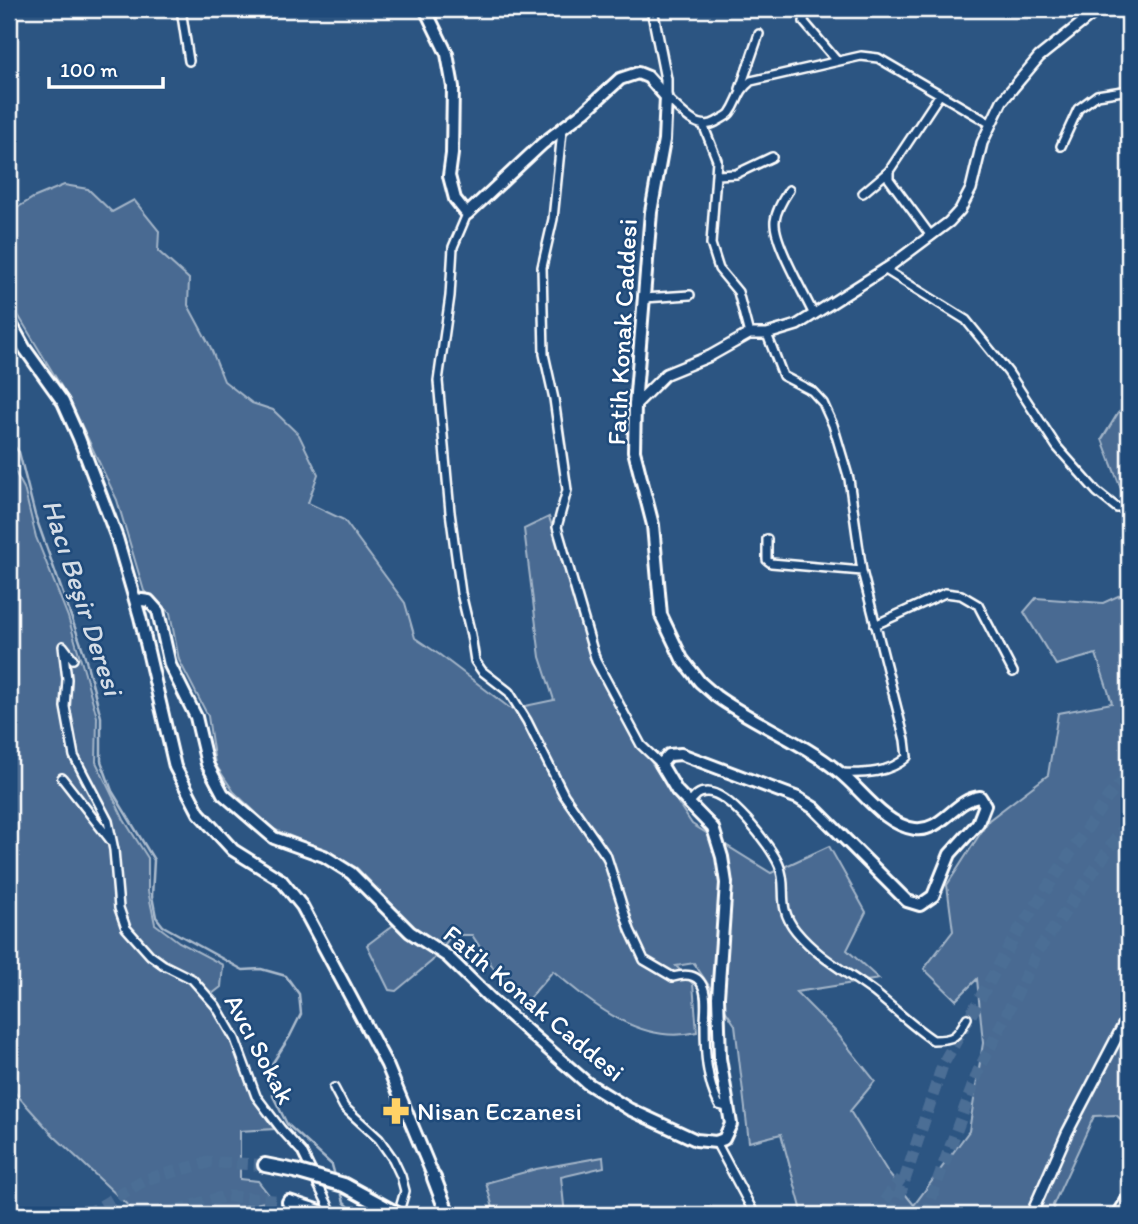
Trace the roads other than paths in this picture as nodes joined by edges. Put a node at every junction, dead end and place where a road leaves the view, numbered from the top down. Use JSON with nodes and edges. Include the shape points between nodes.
{"nodes":[{"id":1,"x":181,"y":9,"type":"edge"},
{"id":2,"x":425,"y":9,"type":"edge"},
{"id":3,"x":652,"y":9,"type":"edge"},
{"id":4,"x":802,"y":9,"type":"edge"},
{"id":5,"x":1099,"y":9,"type":"edge"},
{"id":6,"x":759,"y":34,"type":"dead end"},
{"id":7,"x":189,"y":61,"type":"dead end"},
{"id":8,"x":837,"y":61,"type":"junction"},
{"id":9,"x":740,"y":89,"type":"junction"},
{"id":10,"x":1129,"y":90,"type":"edge"},
{"id":11,"x":940,"y":94,"type":"junction"},
{"id":12,"x":666,"y":97,"type":"junction"},
{"id":13,"x":991,"y":124,"type":"junction"},
{"id":14,"x":704,"y":127,"type":"junction"},
{"id":15,"x":562,"y":131,"type":"junction"},
{"id":16,"x":1061,"y":146,"type":"dead end"},
{"id":17,"x":772,"y":158,"type":"dead end"},
{"id":18,"x":889,"y":172,"type":"junction"},
{"id":19,"x":717,"y":175,"type":"junction"},
{"id":20,"x":789,"y":190,"type":"dead end"},
{"id":21,"x":863,"y":193,"type":"dead end"},
{"id":22,"x":467,"y":214,"type":"junction"},
{"id":23,"x":931,"y":236,"type":"junction"},
{"id":24,"x":884,"y":269,"type":"junction"},
{"id":25,"x":690,"y":295,"type":"dead end"},
{"id":26,"x":644,"y":298,"type":"junction"},
{"id":27,"x":814,"y":315,"type":"junction"},
{"id":28,"x":9,"y":320,"type":"edge"},
{"id":29,"x":749,"y":334,"type":"junction"},
{"id":30,"x":767,"y":334,"type":"junction"},
{"id":31,"x":635,"y":405,"type":"junction"},
{"id":32,"x":1129,"y":507,"type":"edge"},
{"id":33,"x":767,"y":539,"type":"dead end"},
{"id":34,"x":862,"y":572,"type":"junction"},
{"id":35,"x":135,"y":599,"type":"junction"},
{"id":36,"x":875,"y":625,"type":"junction"},
{"id":37,"x":74,"y":659,"type":"dead end"},
{"id":38,"x":1013,"y":672,"type":"dead end"},
{"id":39,"x":662,"y":764,"type":"junction"},
{"id":40,"x":842,"y":773,"type":"junction"},
{"id":41,"x":62,"y":778,"type":"dead end"},
{"id":42,"x":689,"y":804,"type":"junction"},
{"id":43,"x":113,"y":843,"type":"junction"},
{"id":44,"x":1129,"y":1014,"type":"edge"},
{"id":45,"x":967,"y":1018,"type":"dead end"},
{"id":46,"x":334,"y":1088,"type":"dead end"},
{"id":47,"x":727,"y":1107,"type":"junction"},
{"id":48,"x":716,"y":1142,"type":"junction"},
{"id":49,"x":265,"y":1166,"type":"tunnel mouth"},
{"id":50,"x":435,"y":1178,"type":"junction"},
{"id":51,"x":9,"y":1181,"type":"edge"},
{"id":52,"x":9,"y":1191,"type":"edge"},
{"id":53,"x":1129,"y":1199,"type":"edge"},
{"id":54,"x":289,"y":1202,"type":"tunnel mouth"},
{"id":55,"x":331,"y":1215,"type":"edge"},
{"id":56,"x":399,"y":1215,"type":"edge"},
{"id":57,"x":440,"y":1215,"type":"edge"},
{"id":58,"x":448,"y":1215,"type":"edge"},
{"id":59,"x":755,"y":1215,"type":"edge"},
{"id":60,"x":1031,"y":1215,"type":"edge"},
{"id":61,"x":1119,"y":1215,"type":"edge"}],
"edges":[{"from":1,"to":7,"type":"street"},
{"from":2,"to":22,"type":"main road","via":[[447,54],[453,87],[449,176],[455,199]]},
{"from":3,"to":12,"type":"street","name":"Fatih Konak Caddesi"},
{"from":4,"to":8,"type":"street","via":[[804,22]]},
{"from":5,"to":13,"type":"street","via":[[1039,57],[1002,102]]},
{"from":6,"to":9,"type":"street"},
{"from":8,"to":9,"type":"street","via":[[751,81]]},
{"from":8,"to":11,"type":"street","via":[[878,58]]},
{"from":9,"to":14,"type":"street","via":[[729,114]]},
{"from":10,"to":16,"type":"street","via":[[1097,95],[1078,109]]},
{"from":11,"to":13,"type":"street"},
{"from":11,"to":18,"type":"street"},
{"from":12,"to":14,"type":"street"},
{"from":12,"to":15,"type":"main road","via":[[638,73],[620,79]]},
{"from":12,"to":26,"type":"main road","name":"Fatih Konak Caddesi"},
{"from":13,"to":23,"type":"street","via":[[960,210]]},
{"from":14,"to":19,"type":"street","via":[[718,160]]},
{"from":15,"to":22,"type":"main road"},
{"from":15,"to":39,"type":"street","via":[[553,219],[542,267],[544,354],[568,490],[557,527],[596,661],[640,745]]},
{"from":17,"to":19,"type":"street","via":[[736,174]]},
{"from":18,"to":21,"type":"street"},
{"from":18,"to":23,"type":"street","via":[[889,179]]},
{"from":19,"to":29,"type":"street","via":[[711,244],[719,269],[738,292]]},
{"from":20,"to":27,"type":"street","via":[[775,227]]},
{"from":22,"to":47,"type":"street","via":[[453,247],[438,381],[461,593],[475,661],[509,692],[564,795],[607,857],[644,960],[673,977],[693,976],[702,985],[708,1075],[719,1105]]},
{"from":23,"to":24,"type":"street"},
{"from":24,"to":27,"type":"street"},
{"from":24,"to":32,"type":"street","via":[[966,320],[1008,372],[1057,447],[1097,492],[1117,508]]},
{"from":25,"to":26,"type":"street"},
{"from":26,"to":31,"type":"main road","name":"Fatih Konak Caddesi"},
{"from":27,"to":30,"type":"street"},
{"from":28,"to":35,"type":"main road","via":[[74,426]]},
{"from":29,"to":30,"type":"street"},
{"from":29,"to":31,"type":"street","via":[[666,374]]},
{"from":30,"to":34,"type":"street","via":[[783,376],[812,391],[833,425],[849,479]]},
{"from":31,"to":40,"type":"main road","name":"Fatih Konak Caddesi","via":[[634,451],[653,525],[661,615],[682,659],[716,696]]},
{"from":33,"to":34,"type":"street","via":[[771,563]]},
{"from":34,"to":36,"type":"street"},
{"from":35,"to":48,"type":"main road","name":"Fatih Konak Caddesi","via":[[149,601],[158,611],[170,666],[195,716],[207,764],[223,794],[274,838],[324,856],[351,873],[410,932],[447,956],[587,1083],[629,1109],[696,1139]]},
{"from":35,"to":50,"type":"main road","via":[[176,767],[199,813],[233,850],[281,880],[302,906],[387,1065]]},
{"from":36,"to":38,"type":"street","via":[[945,593],[961,595],[978,605]]},
{"from":36,"to":40,"type":"street","via":[[907,757],[898,766],[863,774]]},
{"from":37,"to":43,"type":"street","name":"Avcı Sokak","via":[[63,646],[65,707],[74,756],[108,821]]},
{"from":39,"to":40,"type":"main road","name":"Fatih Konak Caddesi","via":[[669,755],[681,754],[814,808],[908,901],[920,905],[933,896],[950,854],[978,823],[985,805],[980,797],[971,798],[934,826],[917,829],[898,824]]},
{"from":39,"to":42,"type":"main road"},
{"from":41,"to":43,"type":"street"},
{"from":42,"to":45,"type":"street","via":[[696,795],[718,795],[769,847],[780,868],[782,907],[814,951],[933,1040],[953,1039]]},
{"from":42,"to":47,"type":"main road","via":[[713,828],[726,883],[718,997]]},
{"from":43,"to":55,"type":"street","name":"Avcı Sokak","via":[[119,908],[127,928],[150,955],[192,979],[216,1006],[235,1040],[256,1096],[302,1152]]},
{"from":44,"to":60,"type":"street","via":[[1067,1133]]},
{"from":46,"to":56,"type":"street","via":[[344,1107],[393,1158],[405,1191]]},
{"from":47,"to":48,"type":"main road","via":[[731,1124],[724,1139]]},
{"from":48,"to":59,"type":"street"},
{"from":49,"to":56,"type":"main road","bridge":true,"via":[[344,1185]]},
{"from":50,"to":57,"type":"main road"},
{"from":50,"to":58,"type":"main road"},
{"from":51,"to":52,"type":"street"},
{"from":53,"to":61,"type":"main road"},
{"from":54,"to":55,"type":"main road"}]}
